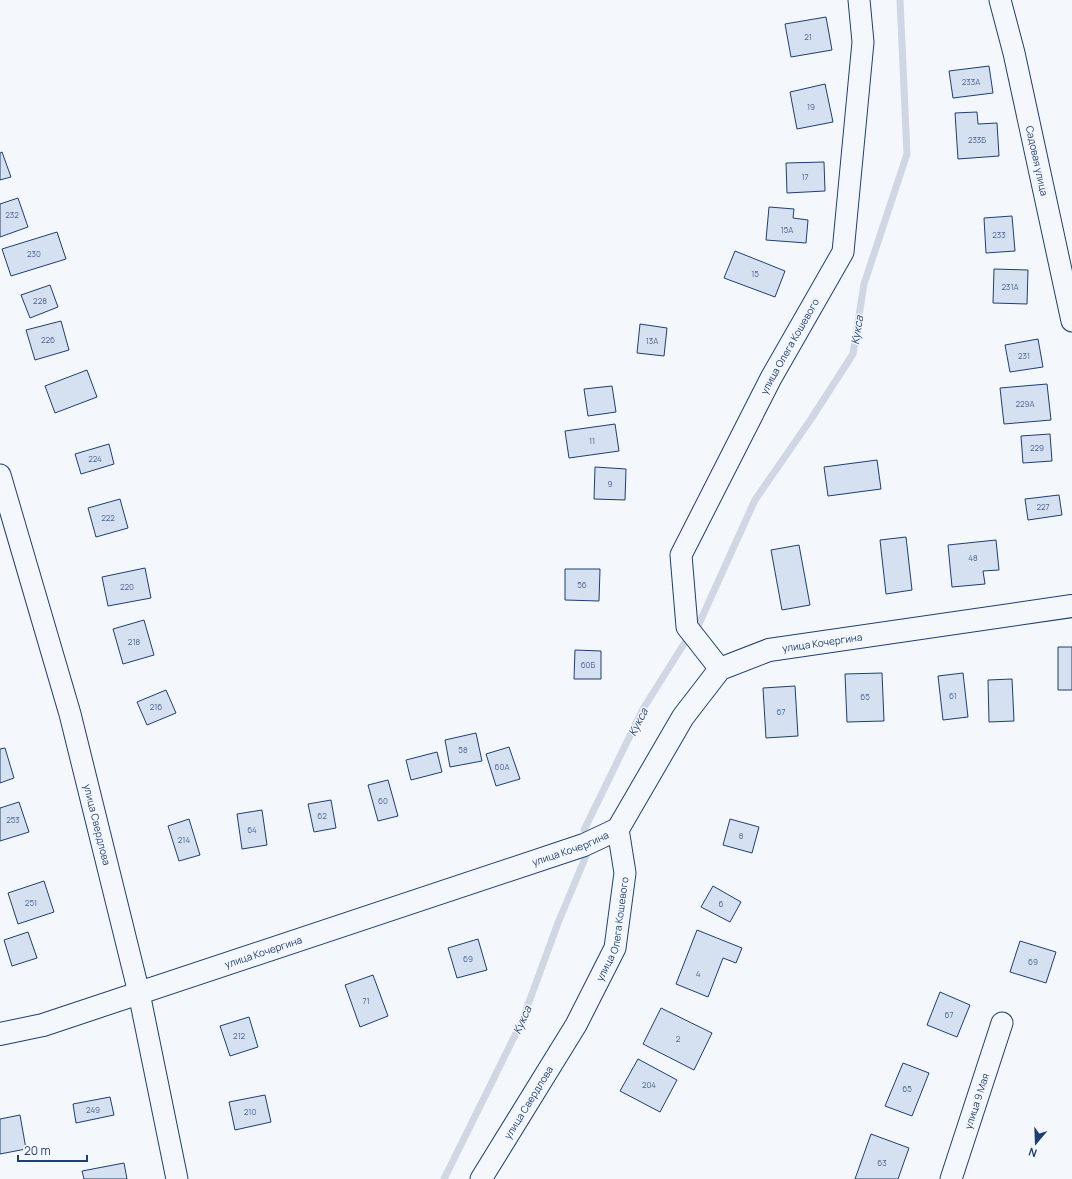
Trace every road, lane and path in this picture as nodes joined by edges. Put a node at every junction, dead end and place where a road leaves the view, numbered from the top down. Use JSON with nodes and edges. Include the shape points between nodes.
{"nodes":[{"id":1,"x":859,"y":0,"type":"edge"},
{"id":2,"x":1000,"y":0,"type":"edge"},
{"id":3,"x":1072,"y":321,"type":"edge"},
{"id":4,"x":0,"y":475,"type":"edge"},
{"id":5,"x":1072,"y":606,"type":"edge"},
{"id":6,"x":720,"y":669,"type":"junction"},
{"id":7,"x":618,"y":828,"type":"junction"},
{"id":8,"x":139,"y":993,"type":"junction"},
{"id":9,"x":1002,"y":1023,"type":"dead end"},
{"id":10,"x":576,"y":1025,"type":"joint"},
{"id":11,"x":0,"y":1034,"type":"edge"},
{"id":12,"x":176,"y":1179,"type":"edge"},
{"id":13,"x":481,"y":1179,"type":"edge"},
{"id":14,"x":951,"y":1179,"type":"edge"}],
"edges":[{"from":1,"to":6,"type":"street","name":"улица Олега Кошевого","via":[[863,42],[844,252],[771,378],[681,555],[687,627]]},
{"from":2,"to":3,"type":"street","name":"Садовая улица","via":[[1014,53]]},
{"from":4,"to":8,"type":"street","name":"улица Свердлова","via":[[70,714]]},
{"from":5,"to":6,"type":"street","name":"улица Кочергина","via":[[769,650]]},
{"from":6,"to":7,"type":"street","name":"улица Кочергина","via":[[683,717]]},
{"from":7,"to":8,"type":"street","name":"улица Кочергина","via":[[584,845]]},
{"from":7,"to":10,"type":"street","name":"улица Олега Кошевого","via":[[625,873],[615,948]]},
{"from":8,"to":11,"type":"street","name":"улица Кочергина","via":[[43,1025]]},
{"from":8,"to":12,"type":"street","name":"улица Свердлова"},
{"from":9,"to":14,"type":"street","name":"улица 9 Мая"},
{"from":10,"to":13,"type":"street","name":"улица Свердлова"}]}
